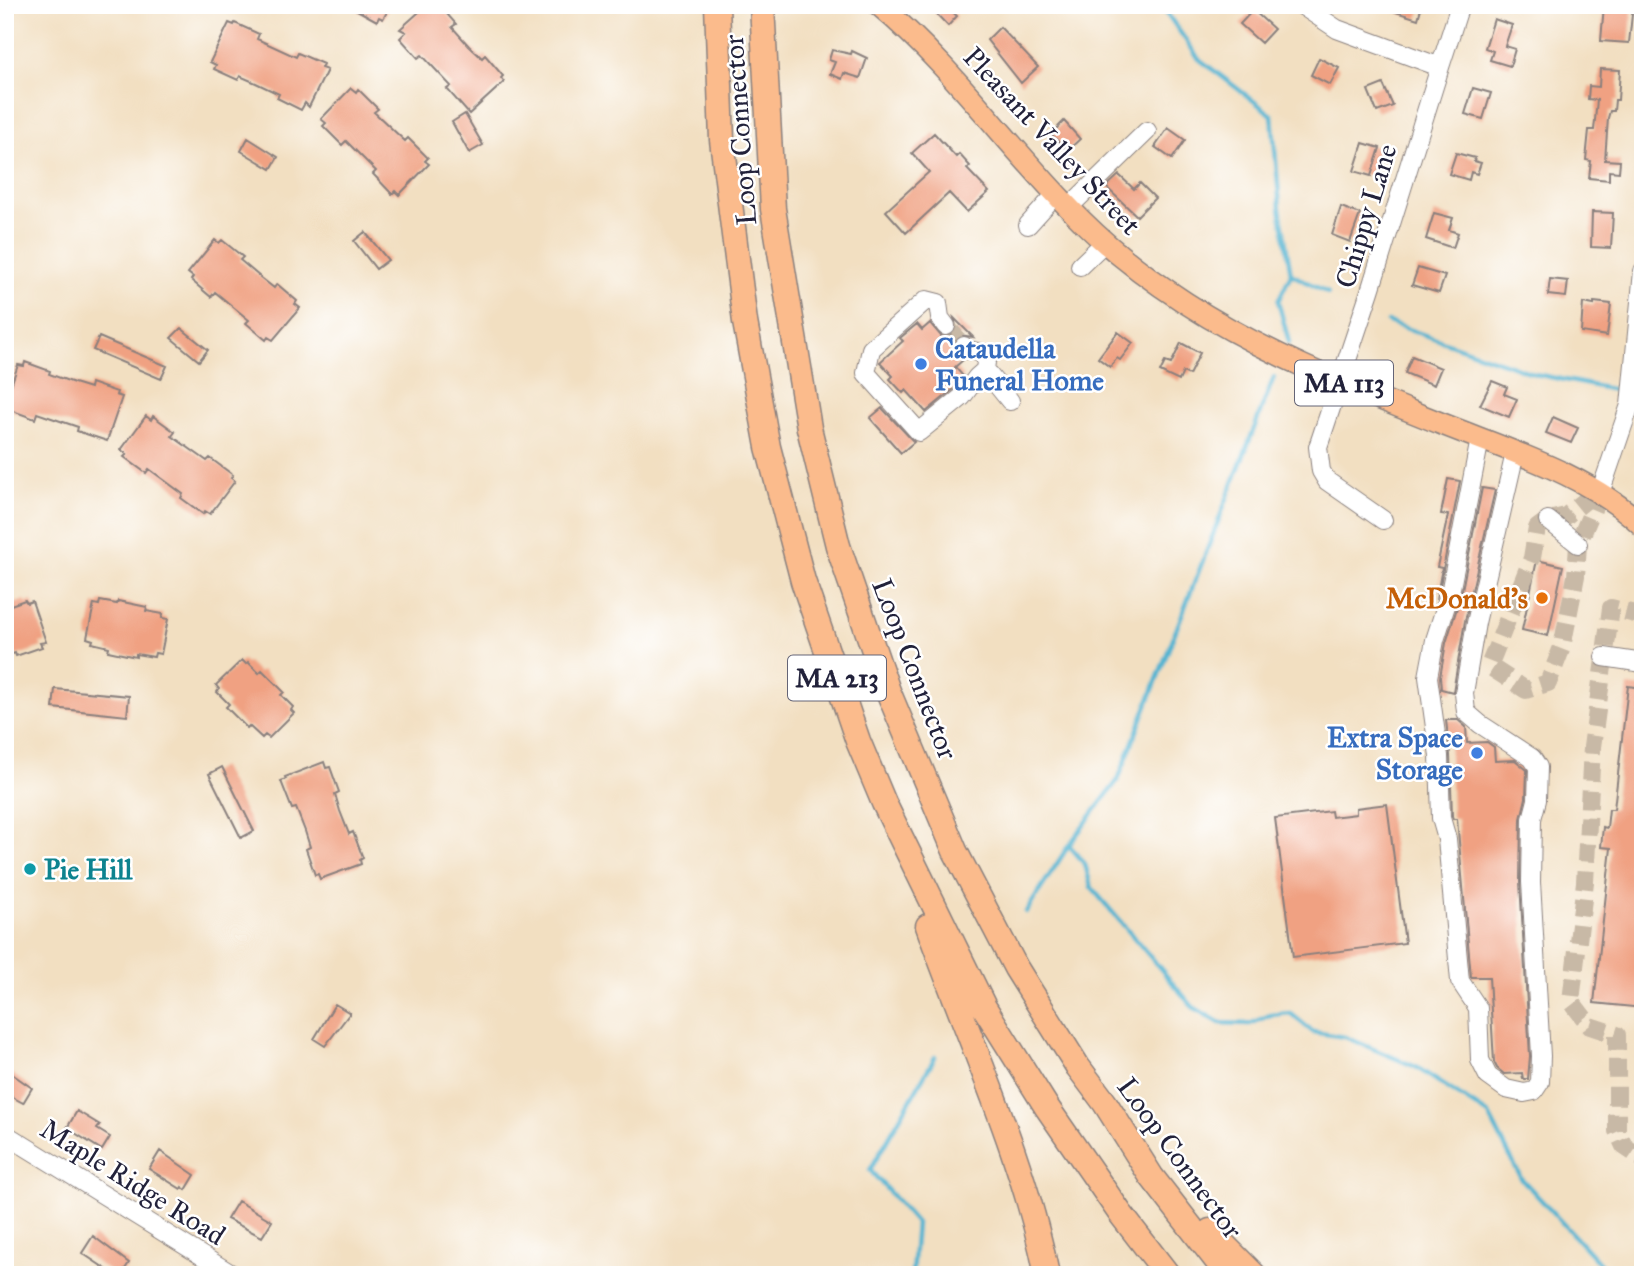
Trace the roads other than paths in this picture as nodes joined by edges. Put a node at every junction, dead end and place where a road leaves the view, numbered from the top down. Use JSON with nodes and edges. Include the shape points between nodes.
{"nodes":[{"id":1,"x":717,"y":5,"type":"edge"},
{"id":2,"x":762,"y":5,"type":"edge"},
{"id":3,"x":879,"y":5,"type":"edge"},
{"id":4,"x":1301,"y":5,"type":"edge"},
{"id":5,"x":1460,"y":5,"type":"edge"},
{"id":6,"x":1440,"y":67,"type":"junction"},
{"id":7,"x":1147,"y":131,"type":"dead end"},
{"id":8,"x":1062,"y":200,"type":"junction"},
{"id":9,"x":1028,"y":225,"type":"dead end"},
{"id":10,"x":1105,"y":242,"type":"junction"},
{"id":11,"x":1080,"y":267,"type":"dead end"},
{"id":12,"x":1643,"y":271,"type":"edge"},
{"id":13,"x":946,"y":326,"type":"tunnel mouth"},
{"id":14,"x":1640,"y":341,"type":"edge"},
{"id":15,"x":964,"y":346,"type":"tunnel mouth"},
{"id":16,"x":986,"y":362,"type":"junction"},
{"id":17,"x":1339,"y":380,"type":"junction"},
{"id":18,"x":1010,"y":401,"type":"dead end"},
{"id":19,"x":1480,"y":439,"type":"junction"},
{"id":20,"x":1516,"y":453,"type":"junction"},
{"id":21,"x":1600,"y":493,"type":"junction"},
{"id":22,"x":1383,"y":520,"type":"dead end"},
{"id":23,"x":1548,"y":520,"type":"dead end"},
{"id":24,"x":1643,"y":526,"type":"edge"},
{"id":25,"x":1578,"y":544,"type":"dead end"},
{"id":26,"x":1604,"y":657,"type":"dead end"},
{"id":27,"x":1643,"y":663,"type":"edge"},
{"id":28,"x":884,"y":803,"type":"junction"},
{"id":29,"x":5,"y":1134,"type":"edge"},
{"id":30,"x":1141,"y":1160,"type":"junction"},
{"id":31,"x":233,"y":1275,"type":"edge"},
{"id":32,"x":1046,"y":1275,"type":"edge"},
{"id":33,"x":1168,"y":1275,"type":"edge"},
{"id":34,"x":1228,"y":1275,"type":"edge"},
{"id":35,"x":1254,"y":1275,"type":"edge"}],
"edges":[{"from":1,"to":28,"type":"highway","name":"Loop Connector","number":"MA 213","via":[[722,140],[745,321],[768,447],[803,581]]},
{"from":2,"to":30,"type":"highway","name":"Loop Connector","number":"MA 213","via":[[773,209],[809,428],[838,546],[888,691],[955,851],[1016,968]]},
{"from":3,"to":8,"type":"main road","name":"Pleasant Valley Street","number":"MA 113","via":[[935,58]]},
{"from":4,"to":6,"type":"street","via":[[1337,29]]},
{"from":5,"to":6,"type":"street","name":"Chippy Lane"},
{"from":6,"to":17,"type":"street","name":"Chippy Lane"},
{"from":7,"to":8,"type":"street"},
{"from":8,"to":9,"type":"street"},
{"from":8,"to":10,"type":"main road","name":"Pleasant Valley Street","number":"MA 113"},
{"from":10,"to":11,"type":"street"},
{"from":10,"to":17,"type":"main road","name":"Pleasant Valley Street","number":"MA 113","via":[[1131,265],[1220,324]]},
{"from":12,"to":14,"type":"street"},
{"from":13,"to":16,"type":"street","via":[[937,303],[926,300],[871,349],[866,373],[919,432],[962,397]]},
{"from":14,"to":21,"type":"street","via":[[1630,405]]},
{"from":15,"to":16,"type":"street"},
{"from":16,"to":18,"type":"street"},
{"from":17,"to":19,"type":"main road","name":"Pleasant Valley Street","number":"MA 113"},
{"from":17,"to":22,"type":"street","name":"Chippy Lane","via":[[1318,447],[1321,471],[1327,481]]},
{"from":19,"to":20,"type":"main road","name":"Pleasant Valley Street","number":"MA 113"},
{"from":19,"to":20,"type":"street","via":[[1450,593],[1427,677],[1460,981],[1478,1008],[1480,1060],[1488,1076],[1506,1089],[1524,1093],[1534,1091],[1540,1082],[1531,882],[1538,767],[1532,758],[1466,712],[1464,693]]},
{"from":20,"to":21,"type":"main road","name":"Pleasant Valley Street","number":"MA 113"},
{"from":21,"to":24,"type":"main road","name":"Pleasant Valley Street","number":"MA 113"},
{"from":23,"to":25,"type":"street"},
{"from":26,"to":27,"type":"street"},
{"from":28,"to":32,"type":"highway","via":[[1017,1164],[1035,1218]]},
{"from":28,"to":33,"type":"highway","name":"Loop Connector","number":"MA 213","via":[[984,1007],[1046,1106]]},
{"from":29,"to":31,"type":"street","name":"Maple Ridge Road"},
{"from":30,"to":34,"type":"highway","name":"Loop Connector","number":"MA 213"},
{"from":30,"to":35,"type":"highway"}]}
